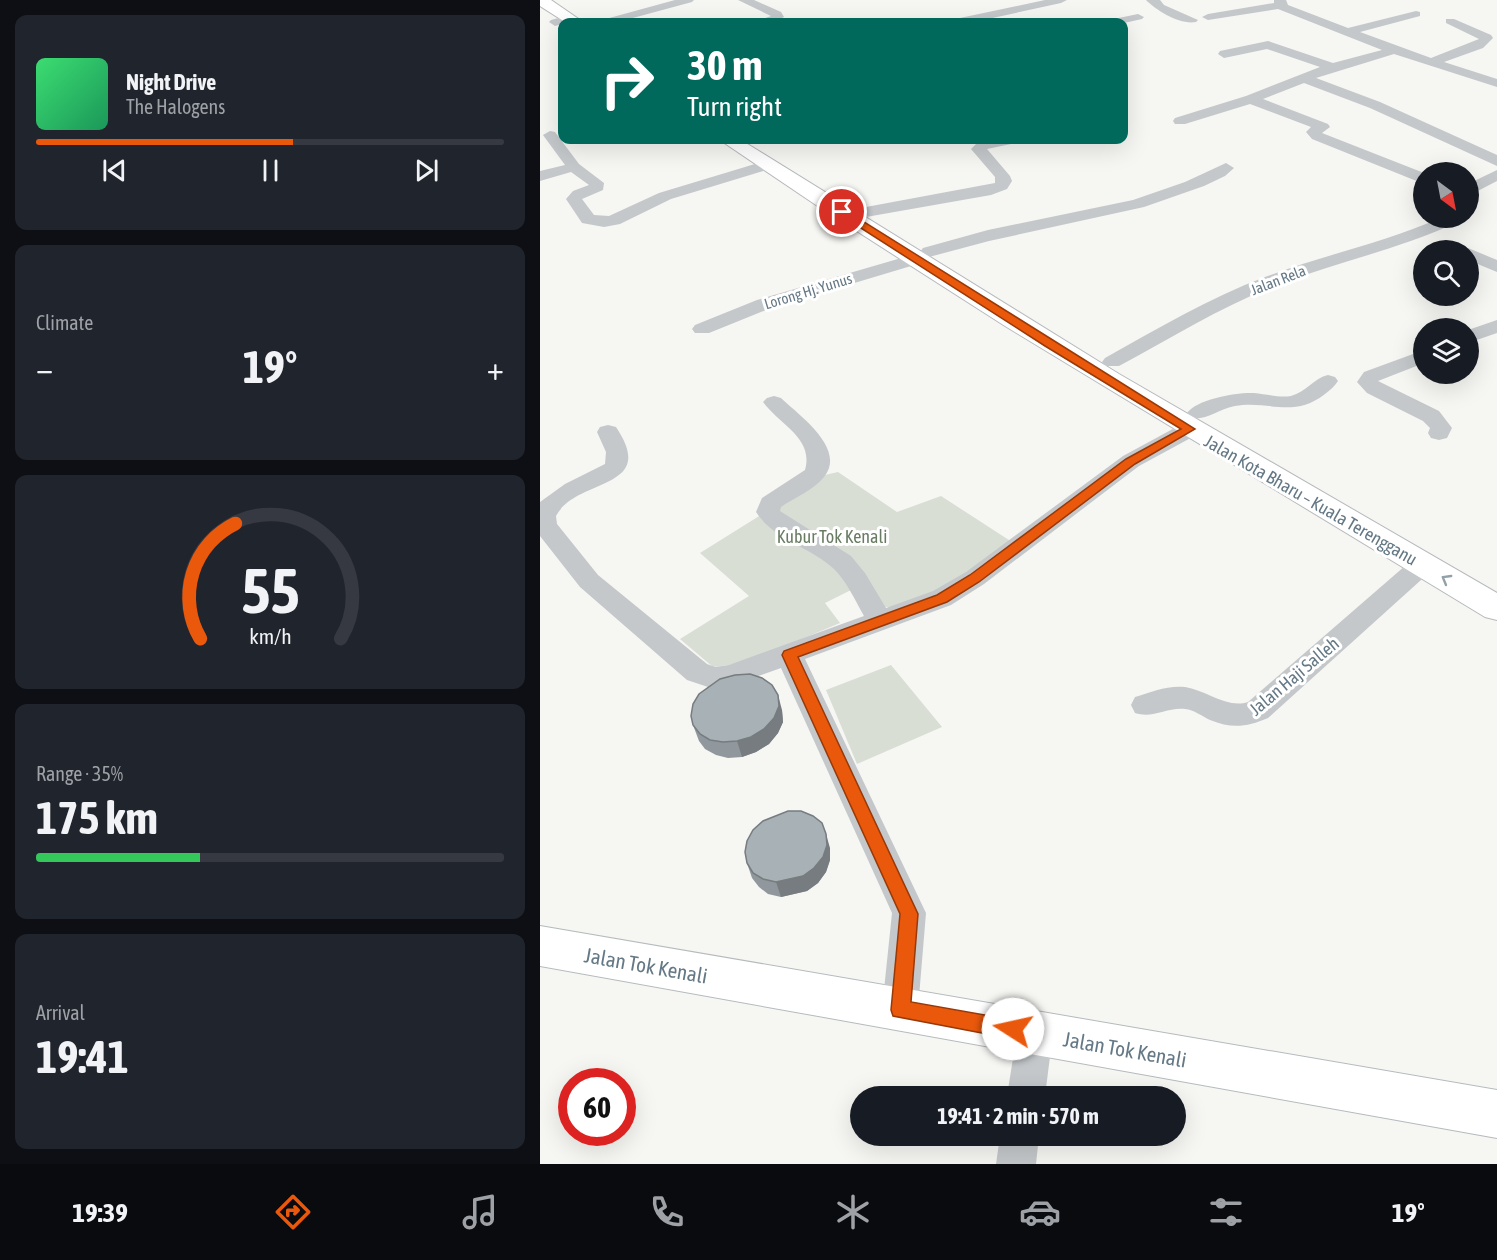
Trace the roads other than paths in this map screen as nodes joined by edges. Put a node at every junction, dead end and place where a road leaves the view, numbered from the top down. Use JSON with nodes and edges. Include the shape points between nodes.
{"nodes":[{"id":1,"x":541,"y":0,"type":"edge"},
{"id":2,"x":688,"y":0,"type":"edge"},
{"id":3,"x":744,"y":0,"type":"edge"},
{"id":4,"x":1062,"y":0,"type":"edge"},
{"id":5,"x":1152,"y":0,"type":"edge"},
{"id":6,"x":1280,"y":2,"type":"edge"},
{"id":7,"x":540,"y":11,"type":"edge"},
{"id":8,"x":1416,"y":14,"type":"dead end"},
{"id":9,"x":988,"y":16,"type":"junction"},
{"id":10,"x":1138,"y":17,"type":"dead end"},
{"id":11,"x":1208,"y":17,"type":"dead end"},
{"id":12,"x":561,"y":18,"type":"edge"},
{"id":13,"x":621,"y":18,"type":"edge"},
{"id":14,"x":775,"y":18,"type":"edge"},
{"id":15,"x":979,"y":18,"type":"edge"},
{"id":16,"x":992,"y":18,"type":"edge"},
{"id":17,"x":558,"y":19,"type":"edge"},
{"id":18,"x":1128,"y":19,"type":"edge"},
{"id":19,"x":1192,"y":20,"type":"dead end"},
{"id":20,"x":1450,"y":21,"type":"dead end"},
{"id":21,"x":1347,"y":32,"type":"junction"},
{"id":22,"x":1394,"y":50,"type":"junction"},
{"id":23,"x":1224,"y":54,"type":"dead end"},
{"id":24,"x":1432,"y":62,"type":"junction"},
{"id":25,"x":1332,"y":67,"type":"junction"},
{"id":26,"x":1304,"y":78,"type":"junction"},
{"id":27,"x":1497,"y":83,"type":"edge"},
{"id":28,"x":1251,"y":99,"type":"junction"},
{"id":29,"x":1180,"y":121,"type":"dead end"},
{"id":30,"x":551,"y":134,"type":"edge"},
{"id":31,"x":735,"y":144,"type":"edge"},
{"id":32,"x":760,"y":144,"type":"edge"},
{"id":33,"x":989,"y":144,"type":"edge"},
{"id":34,"x":1497,"y":161,"type":"edge"},
{"id":35,"x":768,"y":165,"type":"junction"},
{"id":36,"x":574,"y":167,"type":"junction"},
{"id":37,"x":1226,"y":168,"type":"dead end"},
{"id":38,"x":1413,"y":175,"type":"edge"},
{"id":39,"x":1497,"y":175,"type":"edge"},
{"id":40,"x":540,"y":176,"type":"edge"},
{"id":41,"x":1479,"y":184,"type":"edge"},
{"id":42,"x":866,"y":212,"type":"junction"},
{"id":43,"x":1428,"y":228,"type":"edge"},
{"id":44,"x":922,"y":255,"type":"junction"},
{"id":45,"x":1479,"y":258,"type":"edge"},
{"id":46,"x":1497,"y":267,"type":"edge"},
{"id":47,"x":1497,"y":326,"type":"edge"},
{"id":48,"x":702,"y":329,"type":"dead end"},
{"id":49,"x":1479,"y":333,"type":"edge"},
{"id":50,"x":1413,"y":360,"type":"edge"},
{"id":51,"x":1112,"y":362,"type":"junction"},
{"id":52,"x":1328,"y":381,"type":"dead end"},
{"id":53,"x":774,"y":402,"type":"dead end"},
{"id":54,"x":1194,"y":421,"type":"junction"},
{"id":55,"x":608,"y":432,"type":"dead end"},
{"id":56,"x":1438,"y":433,"type":"dead end"},
{"id":57,"x":1422,"y":565,"type":"junction"},
{"id":58,"x":1497,"y":584,"type":"edge"},
{"id":59,"x":1497,"y":608,"type":"edge"},
{"id":60,"x":881,"y":622,"type":"junction"},
{"id":61,"x":789,"y":655,"type":"junction"},
{"id":62,"x":1145,"y":705,"type":"dead end"},
{"id":63,"x":540,"y":946,"type":"edge"},
{"id":64,"x":900,"y":1010,"type":"junction"},
{"id":65,"x":1035,"y":1033,"type":"junction"},
{"id":66,"x":1027,"y":1086,"type":"edge"},
{"id":67,"x":1497,"y":1114,"type":"edge"},
{"id":68,"x":1019,"y":1146,"type":"edge"},
{"id":69,"x":1016,"y":1164,"type":"edge"}],
"edges":[{"from":1,"to":12,"type":"highway"},
{"from":2,"to":13,"type":"street"},
{"from":3,"to":14,"type":"street","via":[[777,14]]},
{"from":4,"to":9,"type":"street"},
{"from":5,"to":19,"type":"street","via":[[1159,7]]},
{"from":6,"to":11,"type":"street"},
{"from":6,"to":21,"type":"street"},
{"from":7,"to":17,"type":"highway"},
{"from":8,"to":21,"type":"street"},
{"from":9,"to":15,"type":"street"},
{"from":9,"to":16,"type":"street"},
{"from":10,"to":18,"type":"street"},
{"from":20,"to":24,"type":"street","via":[[1488,38]]},
{"from":21,"to":22,"type":"street"},
{"from":22,"to":24,"type":"street"},
{"from":22,"to":25,"type":"street"},
{"from":23,"to":25,"type":"street","via":[[1268,45]]},
{"from":24,"to":27,"type":"street"},
{"from":25,"to":26,"type":"street"},
{"from":26,"to":28,"type":"street"},
{"from":26,"to":34,"type":"street","via":[[1375,105]]},
{"from":28,"to":29,"type":"street"},
{"from":28,"to":38,"type":"street","via":[[1323,127],[1313,132],[1317,136]]},
{"from":30,"to":36,"type":"street"},
{"from":31,"to":35,"type":"highway","name":"Jalan Kota Bharu – Kuala Terengganu"},
{"from":32,"to":42,"type":"highway","name":"Jalan Kota Bharu – Kuala Terengganu"},
{"from":33,"to":42,"type":"street","via":[[978,148],[1002,176],[1001,186]]},
{"from":35,"to":36,"type":"street","via":[[665,196],[604,222],[588,219],[574,200],[597,187],[592,178]]},
{"from":35,"to":44,"type":"highway","name":"Jalan Kota Bharu – Kuala Terengganu"},
{"from":36,"to":40,"type":"street"},
{"from":37,"to":44,"type":"street","name":"Lorong Hj. Yunus","via":[[1210,179],[1118,211],[977,238]]},
{"from":39,"to":41,"type":"street"},
{"from":42,"to":44,"type":"highway","name":"Jalan Kota Bharu – Kuala Terengganu"},
{"from":43,"to":51,"type":"street","name":"Jalan Rela","via":[[1270,281]]},
{"from":44,"to":48,"type":"street","name":"Lorong Hj. Yunus","via":[[764,304]]},
{"from":44,"to":51,"type":"highway","name":"Jalan Kota Bharu – Kuala Terengganu"},
{"from":44,"to":54,"type":"highway","name":"Jalan Kota Bharu – Kuala Terengganu","via":[[1048,344]]},
{"from":45,"to":46,"type":"street"},
{"from":47,"to":49,"type":"street"},
{"from":50,"to":56,"type":"street","via":[[1371,376],[1367,382],[1431,416],[1441,428]]},
{"from":51,"to":54,"type":"highway","name":"Jalan Kota Bharu – Kuala Terengganu"},
{"from":52,"to":54,"type":"street","via":[[1294,402],[1234,400]]},
{"from":53,"to":60,"type":"street","via":[[816,444],[819,460],[815,474],[770,502],[768,512],[773,519],[842,562]]},
{"from":54,"to":57,"type":"highway","name":"Jalan Kota Bharu – Kuala Terengganu"},
{"from":54,"to":58,"type":"highway","name":"Jalan Kota Bharu – Kuala Terengganu"},
{"from":54,"to":60,"type":"street","via":[[1131,461],[958,588]]},
{"from":55,"to":61,"type":"street","via":[[620,457],[619,464],[561,497],[544,516],[545,526],[589,581],[697,672],[714,678],[731,675]]},
{"from":59,"to":57,"type":"highway","name":"Jalan Kota Bharu – Kuala Terengganu","one_way":true},
{"from":57,"to":62,"type":"street","name":"Jalan Haji Salleh","via":[[1258,710],[1245,717],[1230,716],[1189,698],[1173,697]]},
{"from":60,"to":61,"type":"street"},
{"from":61,"to":64,"type":"street","via":[[909,914]]},
{"from":63,"to":64,"type":"main road","name":"Jalan Tok Kenali"},
{"from":64,"to":65,"type":"main road","name":"Jalan Tok Kenali"},
{"from":65,"to":66,"type":"street"},
{"from":65,"to":67,"type":"main road","name":"Jalan Tok Kenali"},
{"from":68,"to":69,"type":"street"}]}
